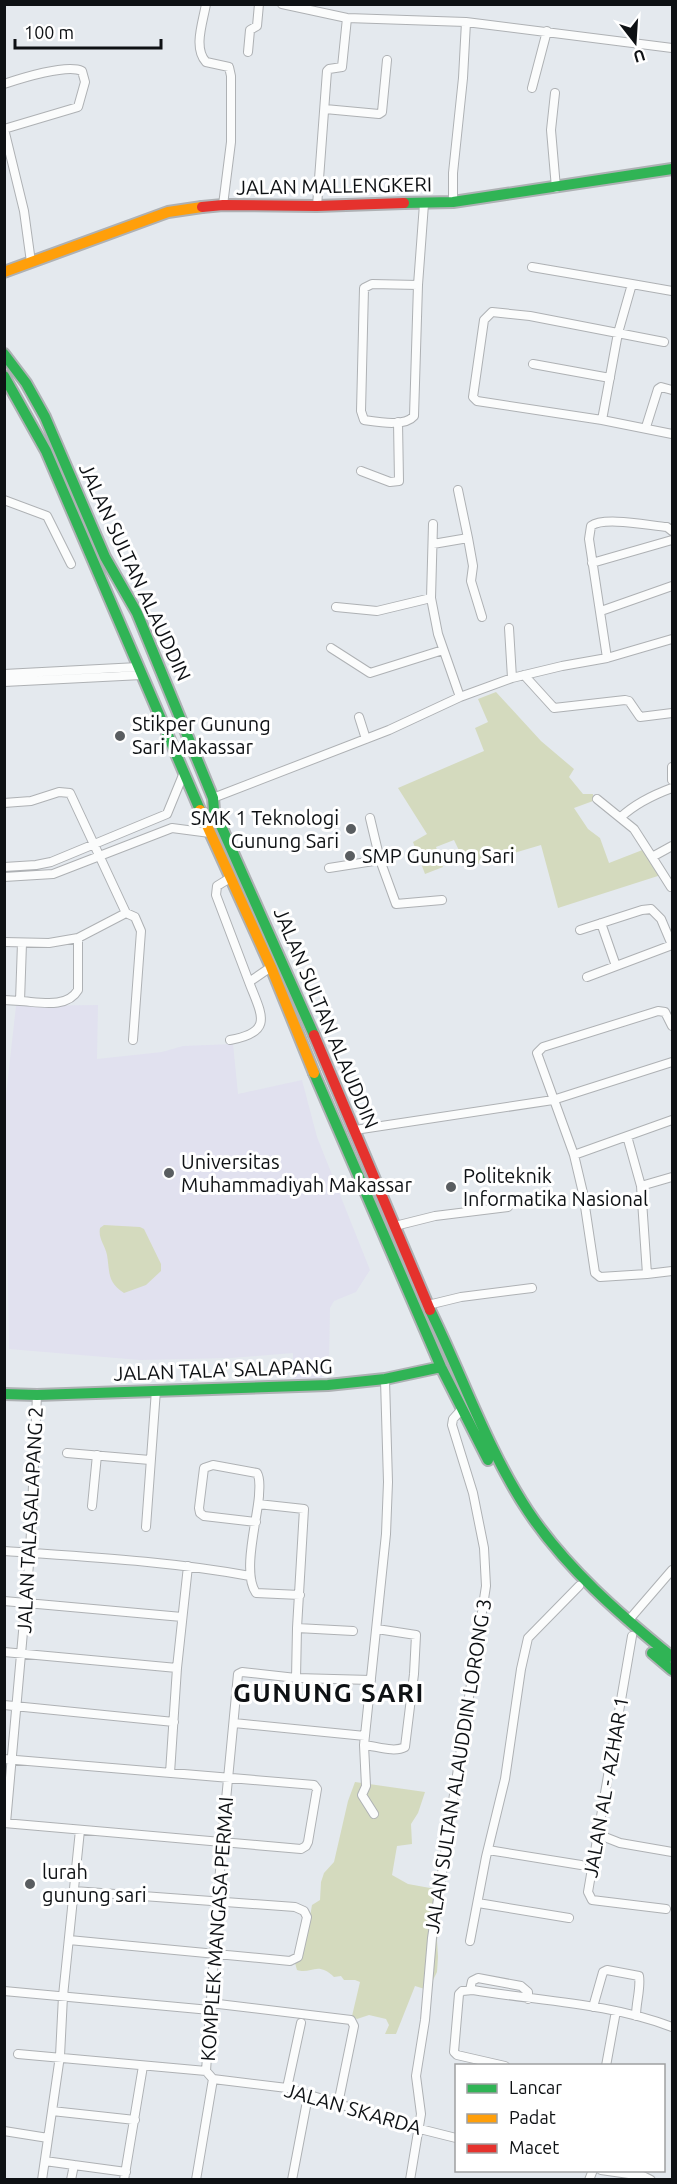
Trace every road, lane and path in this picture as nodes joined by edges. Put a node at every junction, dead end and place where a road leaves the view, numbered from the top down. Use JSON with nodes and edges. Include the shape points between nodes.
{"nodes":[{"id":1,"x":207,"y":4,"type":"edge"},
{"id":2,"x":259,"y":4,"type":"edge"},
{"id":3,"x":282,"y":4,"type":"edge"},
{"id":4,"x":347,"y":18,"type":"junction"},
{"id":5,"x":466,"y":21,"type":"junction"},
{"id":6,"x":547,"y":31,"type":"junction"},
{"id":7,"x":672,"y":48,"type":"edge"},
{"id":8,"x":248,"y":52,"type":"dead end"},
{"id":9,"x":387,"y":60,"type":"dead end"},
{"id":10,"x":4,"y":84,"type":"edge"},
{"id":11,"x":532,"y":88,"type":"dead end"},
{"id":12,"x":555,"y":93,"type":"dead end"},
{"id":13,"x":325,"y":109,"type":"junction"},
{"id":14,"x":4,"y":129,"type":"edge"},
{"id":15,"x":6,"y":142,"type":"edge"},
{"id":16,"x":672,"y":169,"type":"edge"},
{"id":17,"x":556,"y":188,"type":"junction"},
{"id":18,"x":453,"y":202,"type":"junction"},
{"id":19,"x":424,"y":204,"type":"junction"},
{"id":20,"x":223,"y":205,"type":"junction"},
{"id":21,"x":317,"y":206,"type":"junction"},
{"id":22,"x":31,"y":262,"type":"junction"},
{"id":23,"x":532,"y":267,"type":"dead end"},
{"id":24,"x":4,"y":272,"type":"edge"},
{"id":25,"x":632,"y":284,"type":"junction"},
{"id":26,"x":417,"y":285,"type":"junction"},
{"id":27,"x":672,"y":291,"type":"edge"},
{"id":28,"x":618,"y":333,"type":"junction"},
{"id":29,"x":664,"y":342,"type":"dead end"},
{"id":30,"x":4,"y":354,"type":"edge"},
{"id":31,"x":533,"y":364,"type":"dead end"},
{"id":32,"x":4,"y":376,"type":"edge"},
{"id":33,"x":610,"y":378,"type":"junction"},
{"id":34,"x":672,"y":390,"type":"edge"},
{"id":35,"x":602,"y":420,"type":"junction"},
{"id":36,"x":398,"y":422,"type":"junction"},
{"id":37,"x":646,"y":428,"type":"junction"},
{"id":38,"x":672,"y":434,"type":"edge"},
{"id":39,"x":361,"y":471,"type":"dead end"},
{"id":40,"x":458,"y":490,"type":"dead end"},
{"id":41,"x":4,"y":500,"type":"edge"},
{"id":42,"x":433,"y":524,"type":"dead end"},
{"id":43,"x":672,"y":531,"type":"edge"},
{"id":44,"x":468,"y":538,"type":"junction"},
{"id":45,"x":672,"y":540,"type":"edge"},
{"id":46,"x":433,"y":544,"type":"junction"},
{"id":47,"x":105,"y":557,"type":"junction"},
{"id":48,"x":94,"y":561,"type":"junction"},
{"id":49,"x":592,"y":562,"type":"junction"},
{"id":50,"x":71,"y":564,"type":"dead end"},
{"id":51,"x":672,"y":586,"type":"edge"},
{"id":52,"x":431,"y":598,"type":"junction"},
{"id":53,"x":336,"y":607,"type":"dead end"},
{"id":54,"x":601,"y":611,"type":"junction"},
{"id":55,"x":482,"y":617,"type":"dead end"},
{"id":56,"x":509,"y":628,"type":"dead end"},
{"id":57,"x":672,"y":639,"type":"edge"},
{"id":58,"x":331,"y":648,"type":"dead end"},
{"id":59,"x":443,"y":650,"type":"junction"},
{"id":60,"x":607,"y":658,"type":"junction"},
{"id":61,"x":141,"y":671,"type":"junction"},
{"id":62,"x":4,"y":674,"type":"edge"},
{"id":63,"x":524,"y":675,"type":"junction"},
{"id":64,"x":58,"y":676,"type":"junction"},
{"id":65,"x":512,"y":678,"type":"junction"},
{"id":66,"x":4,"y":682,"type":"edge"},
{"id":67,"x":460,"y":697,"type":"junction"},
{"id":68,"x":672,"y":713,"type":"edge"},
{"id":69,"x":359,"y":717,"type":"dead end"},
{"id":70,"x":366,"y":739,"type":"junction"},
{"id":71,"x":672,"y":767,"type":"edge"},
{"id":72,"x":184,"y":774,"type":"junction"},
{"id":73,"x":672,"y":780,"type":"edge"},
{"id":74,"x":672,"y":788,"type":"edge"},
{"id":75,"x":213,"y":798,"type":"junction"},
{"id":76,"x":597,"y":799,"type":"dead end"},
{"id":77,"x":4,"y":803,"type":"edge"},
{"id":78,"x":167,"y":814,"type":"junction"},
{"id":79,"x":370,"y":818,"type":"dead end"},
{"id":80,"x":621,"y":818,"type":"junction"},
{"id":81,"x":172,"y":828,"type":"junction"},
{"id":82,"x":210,"y":833,"type":"junction"},
{"id":83,"x":94,"y":846,"type":"junction"},
{"id":84,"x":672,"y":846,"type":"edge"},
{"id":85,"x":99,"y":857,"type":"junction"},
{"id":86,"x":652,"y":857,"type":"junction"},
{"id":87,"x":380,"y":860,"type":"junction"},
{"id":88,"x":4,"y":867,"type":"edge"},
{"id":89,"x":328,"y":868,"type":"dead end"},
{"id":90,"x":4,"y":877,"type":"edge"},
{"id":91,"x":230,"y":878,"type":"junction"},
{"id":92,"x":671,"y":887,"type":"dead end"},
{"id":93,"x":442,"y":900,"type":"dead end"},
{"id":94,"x":126,"y":913,"type":"junction"},
{"id":95,"x":601,"y":924,"type":"junction"},
{"id":96,"x":580,"y":930,"type":"dead end"},
{"id":97,"x":78,"y":938,"type":"junction"},
{"id":98,"x":4,"y":942,"type":"edge"},
{"id":99,"x":22,"y":943,"type":"junction"},
{"id":100,"x":672,"y":945,"type":"edge"},
{"id":101,"x":616,"y":966,"type":"junction"},
{"id":102,"x":271,"y":967,"type":"junction"},
{"id":103,"x":587,"y":977,"type":"dead end"},
{"id":104,"x":249,"y":982,"type":"junction"},
{"id":105,"x":4,"y":1000,"type":"edge"},
{"id":106,"x":20,"y":1001,"type":"junction"},
{"id":107,"x":672,"y":1026,"type":"edge"},
{"id":108,"x":134,"y":1040,"type":"dead end"},
{"id":109,"x":230,"y":1040,"type":"dead end"},
{"id":110,"x":322,"y":1058,"type":"junction"},
{"id":111,"x":672,"y":1062,"type":"edge"},
{"id":112,"x":310,"y":1064,"type":"junction"},
{"id":113,"x":553,"y":1100,"type":"junction"},
{"id":114,"x":672,"y":1120,"type":"edge"},
{"id":115,"x":355,"y":1130,"type":"junction"},
{"id":116,"x":627,"y":1136,"type":"junction"},
{"id":117,"x":574,"y":1155,"type":"junction"},
{"id":118,"x":672,"y":1176,"type":"edge"},
{"id":119,"x":641,"y":1186,"type":"junction"},
{"id":120,"x":508,"y":1207,"type":"dead end"},
{"id":121,"x":395,"y":1226,"type":"junction"},
{"id":122,"x":672,"y":1272,"type":"edge"},
{"id":123,"x":647,"y":1274,"type":"junction"},
{"id":124,"x":531,"y":1288,"type":"dead end"},
{"id":125,"x":428,"y":1305,"type":"junction"},
{"id":126,"x":441,"y":1367,"type":"junction"},
{"id":127,"x":385,"y":1380,"type":"junction"},
{"id":128,"x":156,"y":1390,"type":"junction"},
{"id":129,"x":4,"y":1394,"type":"edge"},
{"id":130,"x":37,"y":1395,"type":"junction"},
{"id":131,"x":461,"y":1410,"type":"junction"},
{"id":132,"x":68,"y":1453,"type":"dead end"},
{"id":133,"x":98,"y":1455,"type":"junction"},
{"id":134,"x":150,"y":1460,"type":"junction"},
{"id":135,"x":494,"y":1462,"type":"junction"},
{"id":136,"x":258,"y":1504,"type":"junction"},
{"id":137,"x":92,"y":1506,"type":"dead end"},
{"id":138,"x":256,"y":1522,"type":"junction"},
{"id":139,"x":146,"y":1527,"type":"dead end"},
{"id":140,"x":4,"y":1551,"type":"edge"},
{"id":141,"x":30,"y":1553,"type":"junction"},
{"id":142,"x":188,"y":1566,"type":"junction"},
{"id":143,"x":672,"y":1570,"type":"edge"},
{"id":144,"x":249,"y":1576,"type":"junction"},
{"id":145,"x":579,"y":1586,"type":"junction"},
{"id":146,"x":300,"y":1595,"type":"junction"},
{"id":147,"x":4,"y":1601,"type":"edge"},
{"id":148,"x":26,"y":1603,"type":"junction"},
{"id":149,"x":182,"y":1617,"type":"junction"},
{"id":150,"x":628,"y":1621,"type":"junction"},
{"id":151,"x":297,"y":1628,"type":"junction"},
{"id":152,"x":377,"y":1629,"type":"junction"},
{"id":153,"x":353,"y":1631,"type":"dead end"},
{"id":154,"x":632,"y":1636,"type":"junction"},
{"id":155,"x":4,"y":1652,"type":"edge"},
{"id":156,"x":21,"y":1654,"type":"junction"},
{"id":157,"x":672,"y":1657,"type":"edge"},
{"id":158,"x":177,"y":1668,"type":"junction"},
{"id":159,"x":672,"y":1670,"type":"edge"},
{"id":160,"x":296,"y":1678,"type":"junction"},
{"id":161,"x":371,"y":1680,"type":"junction"},
{"id":162,"x":4,"y":1705,"type":"edge"},
{"id":163,"x":18,"y":1706,"type":"junction"},
{"id":164,"x":174,"y":1722,"type":"junction"},
{"id":165,"x":234,"y":1723,"type":"junction"},
{"id":166,"x":365,"y":1736,"type":"junction"},
{"id":167,"x":364,"y":1744,"type":"junction"},
{"id":168,"x":8,"y":1759,"type":"edge"},
{"id":169,"x":170,"y":1773,"type":"junction"},
{"id":170,"x":229,"y":1778,"type":"junction"},
{"id":171,"x":374,"y":1814,"type":"dead end"},
{"id":172,"x":5,"y":1823,"type":"edge"},
{"id":173,"x":80,"y":1830,"type":"junction"},
{"id":174,"x":597,"y":1834,"type":"junction"},
{"id":175,"x":222,"y":1842,"type":"junction"},
{"id":176,"x":488,"y":1850,"type":"junction"},
{"id":177,"x":672,"y":1852,"type":"edge"},
{"id":178,"x":581,"y":1865,"type":"dead end"},
{"id":179,"x":74,"y":1891,"type":"junction"},
{"id":180,"x":217,"y":1901,"type":"junction"},
{"id":181,"x":478,"y":1903,"type":"junction"},
{"id":182,"x":666,"y":1910,"type":"dead end"},
{"id":183,"x":570,"y":1918,"type":"dead end"},
{"id":184,"x":69,"y":1940,"type":"junction"},
{"id":185,"x":470,"y":1941,"type":"dead end"},
{"id":186,"x":214,"y":1954,"type":"junction"},
{"id":187,"x":470,"y":1990,"type":"junction"},
{"id":188,"x":4,"y":1991,"type":"edge"},
{"id":189,"x":63,"y":1996,"type":"junction"},
{"id":190,"x":528,"y":1999,"type":"junction"},
{"id":191,"x":210,"y":2006,"type":"junction"},
{"id":192,"x":593,"y":2007,"type":"junction"},
{"id":193,"x":616,"y":2011,"type":"junction"},
{"id":194,"x":636,"y":2016,"type":"junction"},
{"id":195,"x":301,"y":2023,"type":"dead end"},
{"id":196,"x":672,"y":2027,"type":"edge"},
{"id":197,"x":18,"y":2054,"type":"dead end"},
{"id":198,"x":60,"y":2056,"type":"junction"},
{"id":199,"x":496,"y":2064,"type":"edge"},
{"id":200,"x":606,"y":2064,"type":"edge"},
{"id":201,"x":143,"y":2066,"type":"junction"},
{"id":202,"x":206,"y":2071,"type":"junction"},
{"id":203,"x":213,"y":2079,"type":"junction"},
{"id":204,"x":287,"y":2088,"type":"junction"},
{"id":205,"x":308,"y":2096,"type":"junction"},
{"id":206,"x":338,"y":2104,"type":"junction"},
{"id":207,"x":52,"y":2111,"type":"junction"},
{"id":208,"x":135,"y":2120,"type":"junction"},
{"id":209,"x":420,"y":2129,"type":"junction"},
{"id":210,"x":4,"y":2131,"type":"edge"},
{"id":211,"x":48,"y":2138,"type":"junction"},
{"id":212,"x":455,"y":2138,"type":"edge"},
{"id":213,"x":45,"y":2161,"type":"junction"},
{"id":214,"x":74,"y":2165,"type":"junction"},
{"id":215,"x":615,"y":2172,"type":"edge"},
{"id":216,"x":125,"y":2176,"type":"edge"},
{"id":217,"x":42,"y":2180,"type":"edge"},
{"id":218,"x":71,"y":2180,"type":"edge"},
{"id":219,"x":196,"y":2180,"type":"edge"},
{"id":220,"x":292,"y":2180,"type":"edge"},
{"id":221,"x":410,"y":2180,"type":"edge"},
{"id":222,"x":651,"y":2180,"type":"edge"}],
"edges":[{"from":1,"to":20,"type":"street","via":[[200,53],[206,62],[229,67],[231,76],[231,142]]},
{"from":2,"to":8,"type":"street"},
{"from":3,"to":4,"type":"street"},
{"from":4,"to":5,"type":"street"},
{"from":4,"to":13,"type":"street","via":[[342,67],[327,71]]},
{"from":5,"to":6,"type":"street"},
{"from":5,"to":18,"type":"street"},
{"from":6,"to":7,"type":"street"},
{"from":6,"to":11,"type":"street"},
{"from":9,"to":13,"type":"street","via":[[380,114]]},
{"from":10,"to":14,"type":"street","via":[[42,72],[72,69],[82,71],[85,82],[78,107]]},
{"from":12,"to":17,"type":"street","via":[[551,130]]},
{"from":13,"to":21,"type":"street"},
{"from":14,"to":15,"type":"street"},
{"from":15,"to":22,"type":"street","via":[[24,211]]},
{"from":16,"to":17,"type":"main road","name":"JALAN MALLENGKERI"},
{"from":17,"to":18,"type":"main road","name":"JALAN MALLENGKERI"},
{"from":18,"to":19,"type":"main road","name":"JALAN MALLENGKERI"},
{"from":19,"to":21,"type":"main road","name":"JALAN MALLENGKERI"},
{"from":19,"to":26,"type":"street"},
{"from":20,"to":21,"type":"main road","name":"JALAN MALLENGKERI"},
{"from":20,"to":22,"type":"main road","name":"JALAN MALLENGKERI","via":[[168,212]]},
{"from":22,"to":24,"type":"main road","name":"JALAN MALLENGKERI"},
{"from":23,"to":25,"type":"street"},
{"from":25,"to":27,"type":"street"},
{"from":25,"to":28,"type":"street"},
{"from":26,"to":36,"type":"street","via":[[415,413],[411,420]]},
{"from":26,"to":36,"type":"street","via":[[372,284],[363,290],[362,416],[366,421]]},
{"from":28,"to":29,"type":"street"},
{"from":28,"to":33,"type":"street"},
{"from":28,"to":35,"type":"street","via":[[500,311],[490,313],[484,320],[475,400]]},
{"from":30,"to":47,"type":"main road","name":"JALAN SULTAN ALAUDDIN","via":[[45,417]]},
{"from":31,"to":33,"type":"street"},
{"from":32,"to":48,"type":"main road","name":"JALAN SULTAN ALAUDDIN","via":[[46,451]]},
{"from":33,"to":35,"type":"street"},
{"from":34,"to":37,"type":"street","via":[[658,389]]},
{"from":35,"to":37,"type":"street"},
{"from":36,"to":39,"type":"street","via":[[399,481],[390,482]]},
{"from":37,"to":38,"type":"street"},
{"from":40,"to":44,"type":"street"},
{"from":41,"to":50,"type":"street","via":[[47,516]]},
{"from":42,"to":46,"type":"street"},
{"from":43,"to":49,"type":"street","via":[[668,527],[594,523],[589,533]]},
{"from":44,"to":46,"type":"street"},
{"from":44,"to":55,"type":"street","via":[[473,566],[471,581]]},
{"from":45,"to":49,"type":"street"},
{"from":46,"to":52,"type":"street"},
{"from":47,"to":48,"type":"main road"},
{"from":47,"to":75,"type":"main road","name":"JALAN SULTAN ALAUDDIN","via":[[137,613]]},
{"from":48,"to":61,"type":"main road","name":"JALAN SULTAN ALAUDDIN"},
{"from":49,"to":54,"type":"street"},
{"from":51,"to":54,"type":"street"},
{"from":52,"to":53,"type":"street","via":[[377,610]]},
{"from":52,"to":59,"type":"street"},
{"from":54,"to":60,"type":"street"},
{"from":56,"to":65,"type":"street"},
{"from":57,"to":60,"type":"street"},
{"from":58,"to":59,"type":"street","via":[[370,673]]},
{"from":59,"to":67,"type":"street"},
{"from":60,"to":63,"type":"street"},
{"from":61,"to":64,"type":"street"},
{"from":61,"to":72,"type":"main road","name":"JALAN SULTAN ALAUDDIN"},
{"from":62,"to":64,"type":"street"},
{"from":63,"to":65,"type":"street"},
{"from":63,"to":68,"type":"street","via":[[554,708],[628,700],[640,717]]},
{"from":64,"to":66,"type":"street"},
{"from":65,"to":67,"type":"street"},
{"from":67,"to":70,"type":"street"},
{"from":69,"to":70,"type":"street"},
{"from":70,"to":75,"type":"street"},
{"from":71,"to":73,"type":"street"},
{"from":72,"to":78,"type":"street"},
{"from":72,"to":82,"type":"main road","name":"JALAN SULTAN ALAUDDIN"},
{"from":74,"to":80,"type":"street","via":[[634,806]]},
{"from":75,"to":110,"type":"main road","name":"JALAN SULTAN ALAUDDIN","via":[[213,810]]},
{"from":76,"to":80,"type":"street"},
{"from":77,"to":83,"type":"street","via":[[70,793]]},
{"from":78,"to":81,"type":"street"},
{"from":78,"to":83,"type":"street"},
{"from":79,"to":87,"type":"street"},
{"from":80,"to":86,"type":"street","via":[[638,834]]},
{"from":81,"to":82,"type":"street"},
{"from":81,"to":85,"type":"street"},
{"from":82,"to":91,"type":"main road","name":"JALAN SULTAN ALAUDDIN"},
{"from":83,"to":85,"type":"street"},
{"from":83,"to":88,"type":"street","via":[[36,866]]},
{"from":84,"to":86,"type":"street"},
{"from":85,"to":90,"type":"street","via":[[53,874]]},
{"from":85,"to":94,"type":"street"},
{"from":86,"to":92,"type":"street"},
{"from":87,"to":89,"type":"street"},
{"from":87,"to":93,"type":"street","via":[[396,904]]},
{"from":91,"to":102,"type":"main road","name":"JALAN SULTAN ALAUDDIN"},
{"from":91,"to":104,"type":"street","via":[[218,885],[216,895]]},
{"from":94,"to":97,"type":"street"},
{"from":94,"to":108,"type":"street","via":[[135,917],[141,931]]},
{"from":95,"to":96,"type":"street"},
{"from":95,"to":100,"type":"street","via":[[651,909],[661,919]]},
{"from":95,"to":101,"type":"street"},
{"from":97,"to":99,"type":"street"},
{"from":97,"to":106,"type":"street","via":[[76,994],[64,1001]]},
{"from":98,"to":99,"type":"street"},
{"from":99,"to":106,"type":"street"},
{"from":100,"to":101,"type":"street"},
{"from":101,"to":103,"type":"street"},
{"from":102,"to":104,"type":"street"},
{"from":102,"to":112,"type":"main road","name":"JALAN SULTAN ALAUDDIN"},
{"from":104,"to":109,"type":"street","via":[[260,1024],[248,1037]]},
{"from":105,"to":106,"type":"street"},
{"from":107,"to":113,"type":"street","via":[[665,1012],[658,1011],[540,1049],[537,1056]]},
{"from":110,"to":112,"type":"main road"},
{"from":110,"to":115,"type":"main road","name":"JALAN SULTAN ALAUDDIN"},
{"from":111,"to":113,"type":"street"},
{"from":112,"to":126,"type":"main road","name":"JALAN SULTAN ALAUDDIN"},
{"from":113,"to":115,"type":"street"},
{"from":113,"to":117,"type":"street"},
{"from":114,"to":116,"type":"street"},
{"from":115,"to":121,"type":"main road","name":"JALAN SULTAN ALAUDDIN"},
{"from":116,"to":117,"type":"street"},
{"from":116,"to":119,"type":"street"},
{"from":117,"to":123,"type":"street","via":[[584,1193],[595,1273],[600,1277]]},
{"from":118,"to":119,"type":"street"},
{"from":119,"to":123,"type":"street"},
{"from":120,"to":121,"type":"street","via":[[435,1216]]},
{"from":121,"to":125,"type":"main road","name":"JALAN SULTAN ALAUDDIN"},
{"from":122,"to":123,"type":"street"},
{"from":124,"to":125,"type":"street"},
{"from":125,"to":135,"type":"main road","name":"JALAN SULTAN ALAUDDIN","via":[[452,1354]]},
{"from":126,"to":127,"type":"main road","name":"JALAN TALA' SALAPANG"},
{"from":126,"to":131,"type":"main road","name":"JALAN SULTAN ALAUDDIN"},
{"from":127,"to":128,"type":"main road","name":"JALAN TALA' SALAPANG","via":[[311,1387]]},
{"from":127,"to":152,"type":"street","via":[[387,1511]]},
{"from":128,"to":130,"type":"main road","name":"JALAN TALA' SALAPANG"},
{"from":128,"to":134,"type":"street"},
{"from":129,"to":130,"type":"main road","name":"JALAN TALA' SALAPANG"},
{"from":130,"to":141,"type":"street","name":"JALAN TALASALAPANG 2"},
{"from":131,"to":135,"type":"main road","name":"JALAN SULTAN ALAUDDIN"},
{"from":131,"to":209,"type":"street","name":"JALAN SULTAN ALAUDDIN LORONG 3","via":[[452,1425],[473,1493],[484,1548],[486,1586],[432,1938],[416,2076],[422,2114]]},
{"from":132,"to":133,"type":"street"},
{"from":133,"to":134,"type":"street"},
{"from":133,"to":137,"type":"street"},
{"from":134,"to":139,"type":"street"},
{"from":135,"to":145,"type":"main road","name":"JALAN SULTAN ALAUDDIN","via":[[527,1526]]},
{"from":135,"to":150,"type":"main road","name":"JALAN SULTAN ALAUDDIN","via":[[554,1546]]},
{"from":136,"to":138,"type":"street"},
{"from":136,"to":138,"type":"street","via":[[257,1473],[213,1465],[204,1468],[200,1513]]},
{"from":136,"to":146,"type":"street","via":[[304,1509]]},
{"from":138,"to":144,"type":"street"},
{"from":140,"to":141,"type":"street"},
{"from":141,"to":142,"type":"street"},
{"from":141,"to":148,"type":"street","name":"JALAN TALASALAPANG 2"},
{"from":142,"to":144,"type":"street"},
{"from":142,"to":149,"type":"street"},
{"from":143,"to":150,"type":"street"},
{"from":144,"to":146,"type":"street","via":[[256,1593]]},
{"from":145,"to":154,"type":"main road","name":"JALAN SULTAN ALAUDDIN"},
{"from":145,"to":176,"type":"street","via":[[527,1640],[506,1779]]},
{"from":146,"to":151,"type":"street"},
{"from":147,"to":148,"type":"street"},
{"from":148,"to":149,"type":"street"},
{"from":148,"to":156,"type":"street","name":"JALAN TALASALAPANG 2"},
{"from":149,"to":158,"type":"street"},
{"from":150,"to":157,"type":"main road","name":"JALAN SULTAN ALAUDDIN"},
{"from":151,"to":153,"type":"street"},
{"from":151,"to":160,"type":"street"},
{"from":152,"to":161,"type":"street"},
{"from":152,"to":167,"type":"street","via":[[416,1635],[414,1674],[405,1747]]},
{"from":154,"to":159,"type":"main road","name":"JALAN SULTAN ALAUDDIN"},
{"from":154,"to":174,"type":"street","name":"JALAN AL - AZHAR 1"},
{"from":155,"to":156,"type":"street"},
{"from":156,"to":158,"type":"street"},
{"from":156,"to":163,"type":"street","name":"JALAN TALASALAPANG 2"},
{"from":158,"to":164,"type":"street"},
{"from":160,"to":161,"type":"street"},
{"from":160,"to":165,"type":"street","name":"KOMPLEK MANGASA PERMAI","via":[[239,1673]]},
{"from":161,"to":166,"type":"street"},
{"from":162,"to":163,"type":"street"},
{"from":163,"to":164,"type":"street"},
{"from":163,"to":168,"type":"street","name":"JALAN TALASALAPANG 2"},
{"from":164,"to":169,"type":"street"},
{"from":165,"to":166,"type":"street"},
{"from":165,"to":170,"type":"street","name":"KOMPLEK MANGASA PERMAI"},
{"from":166,"to":167,"type":"street"},
{"from":167,"to":171,"type":"street","via":[[366,1786],[362,1795]]},
{"from":168,"to":169,"type":"street"},
{"from":168,"to":172,"type":"street","name":"JALAN TALASALAPANG 2"},
{"from":169,"to":170,"type":"street"},
{"from":170,"to":175,"type":"street","name":"KOMPLEK MANGASA PERMAI"},
{"from":170,"to":175,"type":"street","via":[[314,1785],[317,1789],[304,1848]]},
{"from":172,"to":173,"type":"street"},
{"from":173,"to":175,"type":"street"},
{"from":173,"to":179,"type":"street"},
{"from":174,"to":177,"type":"street","via":[[620,1843]]},
{"from":174,"to":182,"type":"street","name":"JALAN AL - AZHAR 1","via":[[588,1892],[592,1900]]},
{"from":175,"to":180,"type":"street","name":"KOMPLEK MANGASA PERMAI"},
{"from":176,"to":178,"type":"street"},
{"from":176,"to":181,"type":"street"},
{"from":179,"to":180,"type":"street"},
{"from":179,"to":184,"type":"street"},
{"from":180,"to":186,"type":"street","name":"KOMPLEK MANGASA PERMAI"},
{"from":180,"to":186,"type":"street","via":[[301,1909],[307,1917],[298,1957],[292,1961]]},
{"from":181,"to":183,"type":"street"},
{"from":181,"to":185,"type":"street"},
{"from":184,"to":186,"type":"street"},
{"from":184,"to":189,"type":"street"},
{"from":186,"to":191,"type":"street","name":"KOMPLEK MANGASA PERMAI"},
{"from":187,"to":190,"type":"street"},
{"from":187,"to":190,"type":"street","via":[[472,1981],[478,1978],[521,1986],[528,1992]]},
{"from":187,"to":199,"type":"street","via":[[459,1994],[454,2052]]},
{"from":188,"to":189,"type":"street"},
{"from":189,"to":191,"type":"street"},
{"from":189,"to":198,"type":"street"},
{"from":190,"to":192,"type":"street"},
{"from":191,"to":202,"type":"street","name":"KOMPLEK MANGASA PERMAI"},
{"from":191,"to":206,"type":"street","via":[[351,2020],[354,2026]]},
{"from":192,"to":193,"type":"street"},
{"from":192,"to":194,"type":"street","via":[[603,1972],[633,1974],[640,1981]]},
{"from":193,"to":194,"type":"street"},
{"from":193,"to":200,"type":"street"},
{"from":194,"to":196,"type":"street"},
{"from":195,"to":204,"type":"street"},
{"from":197,"to":198,"type":"street"},
{"from":198,"to":201,"type":"street"},
{"from":198,"to":207,"type":"street"},
{"from":201,"to":202,"type":"street"},
{"from":201,"to":208,"type":"street"},
{"from":202,"to":203,"type":"street","name":"KOMPLEK MANGASA PERMAI"},
{"from":203,"to":204,"type":"street","name":"JALAN SKARDA"},
{"from":203,"to":219,"type":"street"},
{"from":204,"to":205,"type":"street","name":"JALAN SKARDA"},
{"from":205,"to":206,"type":"street","name":"JALAN SKARDA"},
{"from":205,"to":220,"type":"street"},
{"from":206,"to":209,"type":"street","name":"JALAN SKARDA"},
{"from":207,"to":208,"type":"street"},
{"from":207,"to":211,"type":"street"},
{"from":208,"to":216,"type":"street"},
{"from":209,"to":212,"type":"street","name":"JALAN SKARDA"},
{"from":209,"to":221,"type":"street","name":"JALAN SULTAN ALAUDDIN LORONG 3"},
{"from":210,"to":211,"type":"street"},
{"from":211,"to":213,"type":"street"},
{"from":213,"to":214,"type":"street"},
{"from":213,"to":217,"type":"street"},
{"from":214,"to":216,"type":"street"},
{"from":214,"to":218,"type":"street"},
{"from":215,"to":222,"type":"street"}]}
